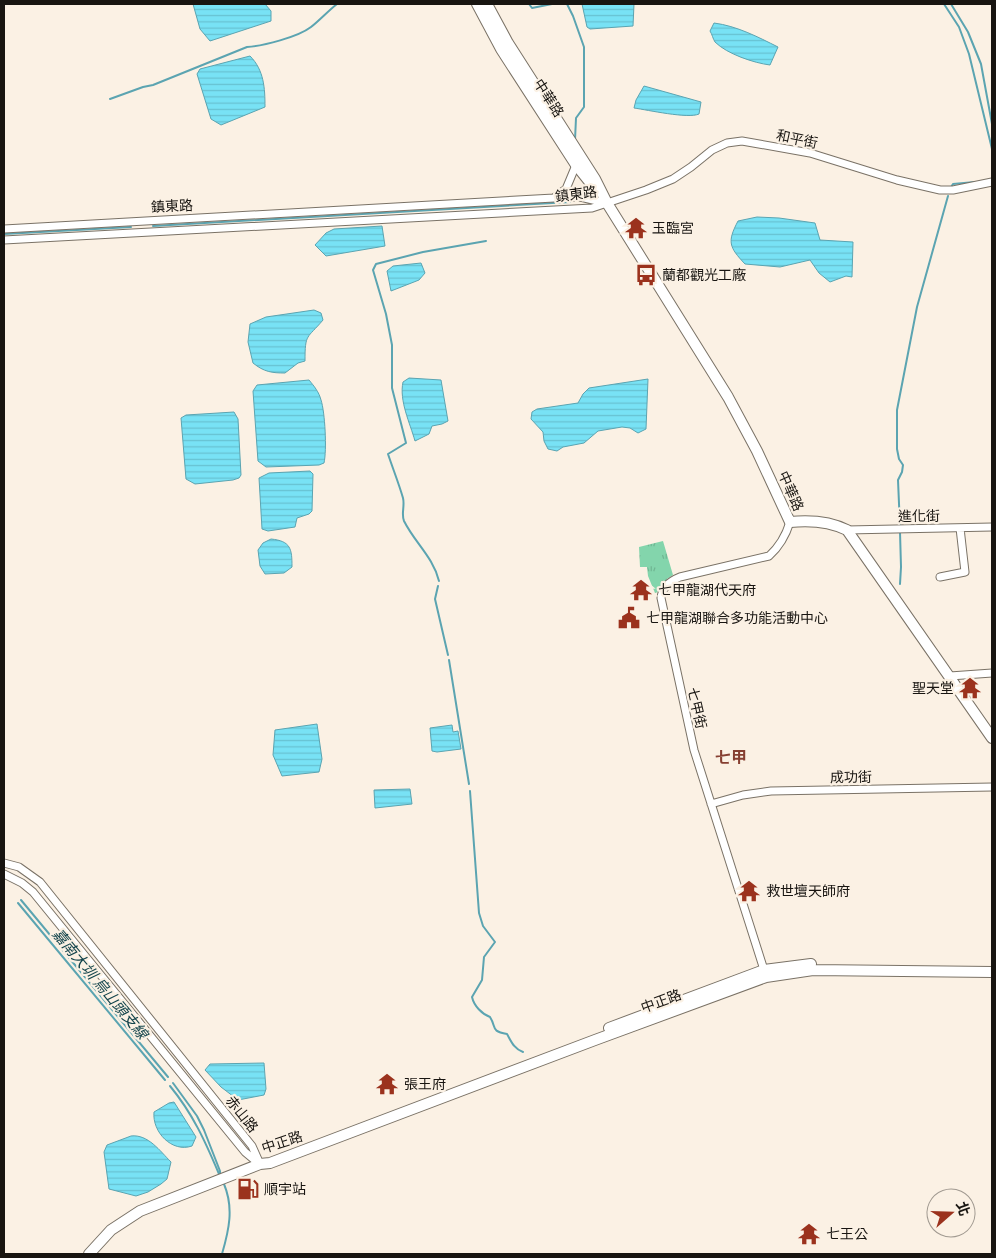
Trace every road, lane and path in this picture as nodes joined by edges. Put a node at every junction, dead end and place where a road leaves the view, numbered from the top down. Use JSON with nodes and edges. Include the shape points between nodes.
{"nodes":[{"id":1,"x":477,"y":4,"type":"edge"},
{"id":2,"x":487,"y":4,"type":"edge"},
{"id":3,"x":576,"y":165,"type":"junction"},
{"id":4,"x":992,"y":182,"type":"edge"},
{"id":5,"x":554,"y":198,"type":"junction"},
{"id":6,"x":607,"y":203,"type":"junction"},
{"id":7,"x":4,"y":229,"type":"edge"},
{"id":8,"x":4,"y":240,"type":"edge"},
{"id":9,"x":790,"y":522,"type":"junction"},
{"id":10,"x":992,"y":527,"type":"edge"},
{"id":11,"x":960,"y":528,"type":"junction"},
{"id":12,"x":847,"y":530,"type":"junction"},
{"id":13,"x":940,"y":577,"type":"dead end"},
{"id":14,"x":992,"y":673,"type":"edge"},
{"id":15,"x":950,"y":676,"type":"junction"},
{"id":16,"x":992,"y":738,"type":"edge"},
{"id":17,"x":992,"y":787,"type":"edge"},
{"id":18,"x":712,"y":804,"type":"junction"},
{"id":19,"x":4,"y":863,"type":"edge"},
{"id":20,"x":4,"y":874,"type":"edge"},
{"id":21,"x":992,"y":966,"type":"edge"},
{"id":22,"x":992,"y":972,"type":"edge"},
{"id":23,"x":765,"y":974,"type":"junction"},
{"id":24,"x":260,"y":1164,"type":"junction"},
{"id":25,"x":89,"y":1254,"type":"edge"}],
"edges":[{"from":1,"to":3,"type":"main road","name":"中華路","via":[[501,49]]},
{"from":2,"to":6,"type":"main road","name":"中華路"},
{"from":3,"to":5,"type":"street","via":[[566,190]]},
{"from":3,"to":6,"type":"main road","name":"中華路"},
{"from":4,"to":6,"type":"street","name":"和平街","via":[[940,190],[810,153],[742,141],[712,150],[673,179]]},
{"from":5,"to":6,"type":"street","name":"鎮東路","via":[[580,197]]},
{"from":5,"to":7,"type":"street","name":"鎮東路"},
{"from":6,"to":8,"type":"street","name":"鎮東路","via":[[592,208]]},
{"from":6,"to":9,"type":"main road","name":"中華路","via":[[728,397]]},
{"from":9,"to":12,"type":"main road","name":"中華路","via":[[826,522]]},
{"from":9,"to":18,"type":"street","name":"七甲街","via":[[769,556],[680,576],[661,592],[689,730]]},
{"from":10,"to":11,"type":"street","name":"進化街"},
{"from":11,"to":12,"type":"street","name":"進化街"},
{"from":11,"to":13,"type":"street","via":[[965,572]]},
{"from":12,"to":15,"type":"main road"},
{"from":14,"to":15,"type":"street"},
{"from":15,"to":16,"type":"main road"},
{"from":17,"to":18,"type":"street","name":"成功街","via":[[771,791]]},
{"from":18,"to":23,"type":"street","name":"七甲街"},
{"from":19,"to":24,"type":"street","name":"赤山路","via":[[19,866],[40,882],[252,1146]]},
{"from":20,"to":24,"type":"street","name":"赤山路","via":[[33,892],[245,1152]]},
{"from":21,"to":23,"type":"main road","name":"中正路","via":[[812,964]]},
{"from":22,"to":23,"type":"main road","name":"中正路","via":[[813,970]]},
{"from":23,"to":24,"type":"main road","name":"中正路","via":[[270,1163]]},
{"from":24,"to":25,"type":"main road","name":"中正路","via":[[140,1210],[111,1230]]}]}
